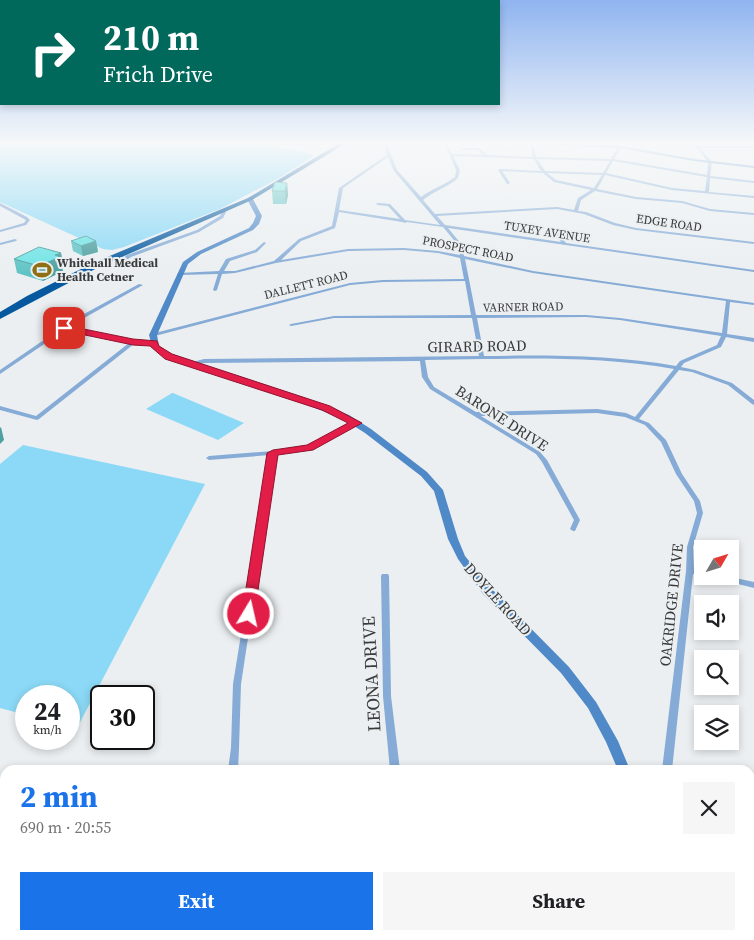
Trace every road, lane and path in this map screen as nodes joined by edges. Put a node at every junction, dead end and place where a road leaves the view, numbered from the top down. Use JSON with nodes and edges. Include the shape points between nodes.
{"nodes":[{"id":1,"x":269,"y":188,"type":"edge"},
{"id":2,"x":341,"y":188,"type":"edge"},
{"id":3,"x":411,"y":188,"type":"edge"},
{"id":4,"x":438,"y":188,"type":"edge"},
{"id":5,"x":589,"y":188,"type":"edge"},
{"id":6,"x":667,"y":188,"type":"edge"},
{"id":7,"x":708,"y":188,"type":"edge"},
{"id":8,"x":595,"y":189,"type":"junction"},
{"id":9,"x":707,"y":193,"type":"junction"},
{"id":10,"x":754,"y":197,"type":"edge"},
{"id":11,"x":250,"y":199,"type":"junction"},
{"id":12,"x":421,"y":199,"type":"junction"},
{"id":13,"x":0,"y":204,"type":"edge"},
{"id":14,"x":378,"y":204,"type":"dead end"},
{"id":15,"x":576,"y":210,"type":"junction"},
{"id":16,"x":337,"y":211,"type":"junction"},
{"id":17,"x":224,"y":212,"type":"junction"},
{"id":18,"x":754,"y":214,"type":"edge"},
{"id":19,"x":435,"y":215,"type":"junction"},
{"id":20,"x":404,"y":222,"type":"junction"},
{"id":21,"x":447,"y":227,"type":"junction"},
{"id":22,"x":0,"y":231,"type":"edge"},
{"id":23,"x":557,"y":234,"type":"dead end"},
{"id":24,"x":15,"y":240,"type":"dead end"},
{"id":25,"x":264,"y":243,"type":"dead end"},
{"id":26,"x":564,"y":243,"type":"junction"},
{"id":27,"x":754,"y":243,"type":"edge"},
{"id":28,"x":0,"y":244,"type":"edge"},
{"id":29,"x":463,"y":257,"type":"junction"},
{"id":30,"x":276,"y":262,"type":"junction"},
{"id":31,"x":121,"y":265,"type":"dead end"},
{"id":32,"x":754,"y":271,"type":"edge"},
{"id":33,"x":179,"y":274,"type":"junction"},
{"id":34,"x":220,"y":274,"type":"junction"},
{"id":35,"x":468,"y":280,"type":"junction"},
{"id":36,"x":141,"y":285,"type":"dead end"},
{"id":37,"x":215,"y":290,"type":"dead end"},
{"id":38,"x":728,"y":300,"type":"junction"},
{"id":39,"x":754,"y":304,"type":"edge"},
{"id":40,"x":0,"y":316,"type":"edge"},
{"id":41,"x":474,"y":317,"type":"junction"},
{"id":42,"x":290,"y":325,"type":"dead end"},
{"id":43,"x":64,"y":328,"type":"junction"},
{"id":44,"x":724,"y":335,"type":"junction"},
{"id":45,"x":153,"y":339,"type":"junction"},
{"id":46,"x":754,"y":340,"type":"edge"},
{"id":47,"x":133,"y":342,"type":"junction"},
{"id":48,"x":482,"y":358,"type":"junction"},
{"id":49,"x":422,"y":360,"type":"junction"},
{"id":50,"x":191,"y":364,"type":"junction"},
{"id":51,"x":676,"y":368,"type":"junction"},
{"id":52,"x":0,"y":372,"type":"edge"},
{"id":53,"x":754,"y":403,"type":"edge"},
{"id":54,"x":0,"y":408,"type":"edge"},
{"id":55,"x":475,"y":414,"type":"junction"},
{"id":56,"x":636,"y":418,"type":"junction"},
{"id":57,"x":356,"y":423,"type":"junction"},
{"id":58,"x":273,"y":453,"type":"junction"},
{"id":59,"x":209,"y":458,"type":"dead end"},
{"id":60,"x":573,"y":529,"type":"dead end"},
{"id":61,"x":690,"y":571,"type":"junction"},
{"id":62,"x":694,"y":572,"type":"edge"},
{"id":63,"x":385,"y":576,"type":"dead end"},
{"id":64,"x":739,"y":581,"type":"edge"},
{"id":65,"x":754,"y":584,"type":"edge"},
{"id":66,"x":234,"y":765,"type":"edge"},
{"id":67,"x":394,"y":765,"type":"edge"},
{"id":68,"x":622,"y":765,"type":"edge"},
{"id":69,"x":668,"y":765,"type":"edge"}],
"edges":[{"from":1,"to":11,"type":"highway"},
{"from":2,"to":16,"type":"street"},
{"from":3,"to":12,"type":"street"},
{"from":4,"to":12,"type":"street"},
{"from":5,"to":8,"type":"street"},
{"from":6,"to":9,"type":"street"},
{"from":7,"to":9,"type":"street"},
{"from":8,"to":15,"type":"street","via":[[579,199]]},
{"from":8,"to":18,"type":"street","via":[[636,198],[682,202],[710,210]]},
{"from":9,"to":10,"type":"street"},
{"from":11,"to":17,"type":"highway"},
{"from":11,"to":33,"type":"street","via":[[259,216],[256,224],[192,258]]},
{"from":12,"to":19,"type":"street"},
{"from":13,"to":22,"type":"street","via":[[28,220],[25,224]]},
{"from":14,"to":20,"type":"street","via":[[388,205]]},
{"from":15,"to":19,"type":"street","name":"EDGE ROAD","via":[[546,208]]},
{"from":15,"to":27,"type":"street","name":"EDGE ROAD","via":[[636,229]]},
{"from":16,"to":20,"type":"street","name":"TUXEY AVENUE"},
{"from":16,"to":30,"type":"street","via":[[334,227],[300,240]]},
{"from":17,"to":31,"type":"street","via":[[222,217],[198,231],[129,256],[119,263]]},
{"from":17,"to":40,"type":"highway","via":[[96,264]]},
{"from":19,"to":21,"type":"street"},
{"from":20,"to":21,"type":"street","name":"TUXEY AVENUE"},
{"from":21,"to":26,"type":"street","name":"TUXEY AVENUE"},
{"from":21,"to":29,"type":"street","via":[[460,245]]},
{"from":23,"to":26,"type":"street"},
{"from":24,"to":28,"type":"street"},
{"from":25,"to":34,"type":"street","via":[[256,251],[228,260]]},
{"from":26,"to":32,"type":"street","name":"TUXEY AVENUE"},
{"from":29,"to":30,"type":"street","name":"PROSPECT ROAD","via":[[383,248],[332,252]]},
{"from":29,"to":35,"type":"street"},
{"from":29,"to":38,"type":"street","name":"PROSPECT ROAD","via":[[521,270]]},
{"from":30,"to":34,"type":"street","name":"PROSPECT ROAD"},
{"from":33,"to":34,"type":"street","name":"PROSPECT ROAD"},
{"from":33,"to":45,"type":"street"},
{"from":34,"to":37,"type":"street"},
{"from":35,"to":41,"type":"street"},
{"from":35,"to":45,"type":"street","name":"DALLETT ROAD","via":[[350,284]]},
{"from":36,"to":43,"type":"street"},
{"from":38,"to":39,"type":"street","name":"PROSPECT ROAD"},
{"from":38,"to":44,"type":"street"},
{"from":41,"to":42,"type":"street","name":"VARNER ROAD","via":[[334,318]]},
{"from":41,"to":44,"type":"street","name":"VARNER ROAD","via":[[602,317]]},
{"from":41,"to":48,"type":"street"},
{"from":43,"to":47,"type":"street"},
{"from":43,"to":52,"type":"street"},
{"from":44,"to":46,"type":"street","name":"VARNER ROAD"},
{"from":44,"to":51,"type":"street","via":[[719,346],[689,358]]},
{"from":45,"to":47,"type":"street"},
{"from":45,"to":50,"type":"street","name":"DOYLE ROAD","via":[[156,347],[169,356]]},
{"from":47,"to":54,"type":"street","via":[[37,418]]},
{"from":48,"to":49,"type":"street","name":"GIRARD ROAD"},
{"from":48,"to":51,"type":"street","name":"GIRARD ROAD","via":[[603,358]]},
{"from":49,"to":50,"type":"street","name":"GIRARD ROAD","via":[[204,361]]},
{"from":49,"to":55,"type":"street","name":"BARONE DRIVE","via":[[427,383]]},
{"from":50,"to":57,"type":"street","name":"DOYLE ROAD","via":[[326,408]]},
{"from":51,"to":53,"type":"street","name":"GIRARD ROAD","via":[[732,384]]},
{"from":51,"to":56,"type":"street"},
{"from":55,"to":56,"type":"street","name":"OAKRIDGE DRIVE","via":[[597,411]]},
{"from":55,"to":60,"type":"street","name":"BARONE DRIVE","via":[[546,460],[577,520]]},
{"from":56,"to":61,"type":"street","name":"OAKRIDGE DRIVE","via":[[660,434],[697,502],[700,513],[690,547]]},
{"from":57,"to":58,"type":"street","via":[[310,447]]},
{"from":57,"to":68,"type":"street","name":"DOYLE ROAD","via":[[432,481],[461,557],[487,591],[565,670],[592,706]]},
{"from":58,"to":59,"type":"street"},
{"from":58,"to":66,"type":"street","via":[[237,684]]},
{"from":61,"to":62,"type":"street"},
{"from":61,"to":69,"type":"street","name":"OAKRIDGE DRIVE"},
{"from":63,"to":67,"type":"street","name":"LEONA DRIVE","via":[[387,696]]},
{"from":64,"to":65,"type":"street"}]}
